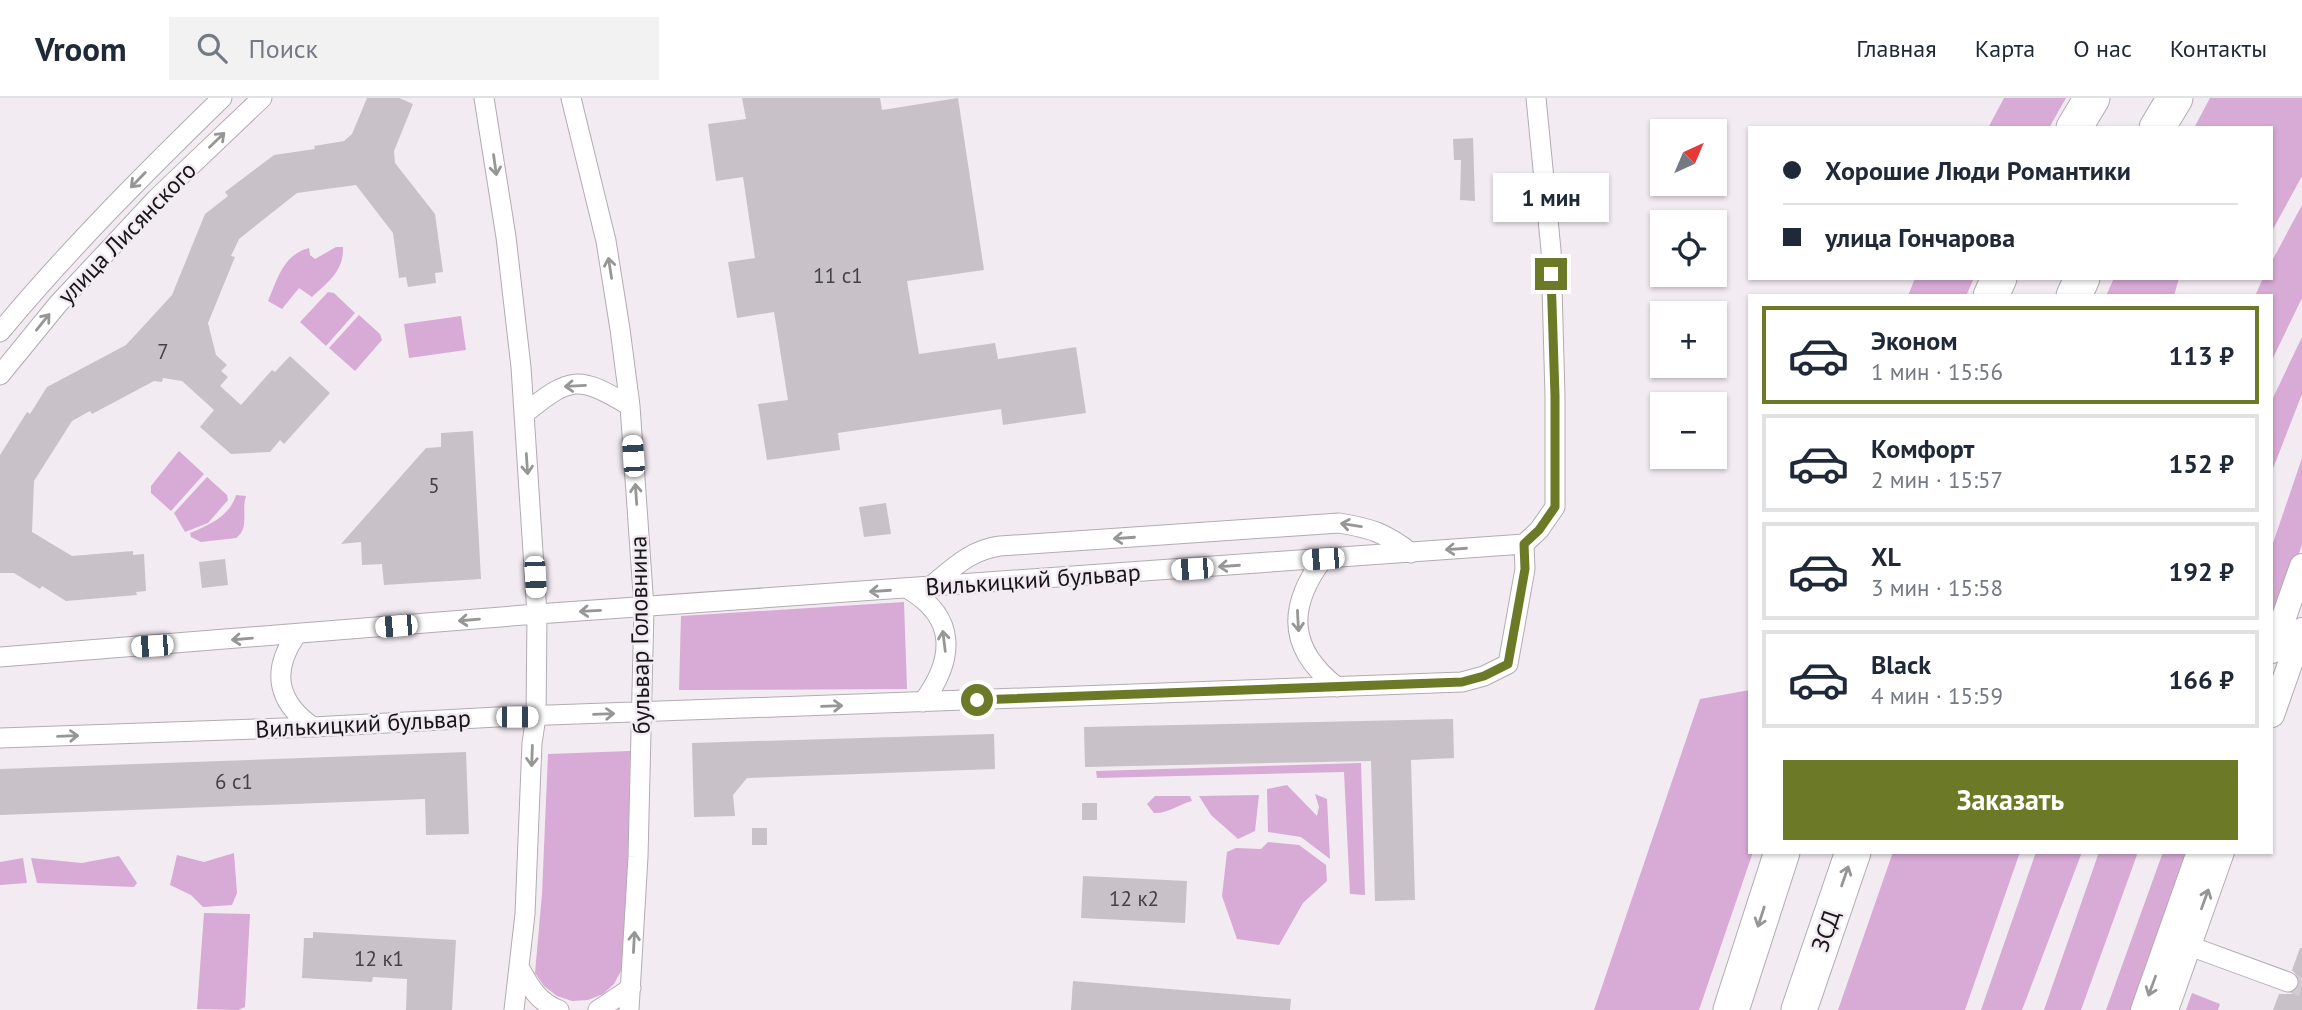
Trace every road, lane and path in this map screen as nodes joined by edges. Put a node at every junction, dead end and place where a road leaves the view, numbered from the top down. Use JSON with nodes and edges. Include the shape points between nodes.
{"nodes":[{"id":1,"x":222,"y":98,"type":"edge"},
{"id":2,"x":262,"y":98,"type":"edge"},
{"id":3,"x":484,"y":98,"type":"edge"},
{"id":4,"x":571,"y":98,"type":"edge"},
{"id":5,"x":1536,"y":98,"type":"edge"},
{"id":6,"x":2092,"y":98,"type":"edge"},
{"id":7,"x":2175,"y":98,"type":"edge"},
{"id":8,"x":2075,"y":126,"type":"edge"},
{"id":9,"x":2158,"y":126,"type":"edge"},
{"id":10,"x":0,"y":332,"type":"edge"},
{"id":11,"x":0,"y":375,"type":"edge"},
{"id":12,"x":630,"y":406,"type":"junction"},
{"id":13,"x":524,"y":414,"type":"junction"},
{"id":14,"x":1524,"y":544,"type":"junction"},
{"id":15,"x":1411,"y":553,"type":"junction"},
{"id":16,"x":1323,"y":559,"type":"junction"},
{"id":17,"x":2302,"y":566,"type":"edge"},
{"id":18,"x":930,"y":587,"type":"junction"},
{"id":19,"x":908,"y":589,"type":"junction"},
{"id":20,"x":644,"y":608,"type":"junction"},
{"id":21,"x":537,"y":614,"type":"junction"},
{"id":22,"x":2302,"y":630,"type":"edge"},
{"id":23,"x":296,"y":635,"type":"junction"},
{"id":24,"x":2273,"y":648,"type":"edge"},
{"id":25,"x":0,"y":657,"type":"edge"},
{"id":26,"x":1337,"y":687,"type":"junction"},
{"id":27,"x":923,"y":702,"type":"junction"},
{"id":28,"x":2273,"y":712,"type":"edge"},
{"id":29,"x":641,"y":713,"type":"junction"},
{"id":30,"x":536,"y":717,"type":"junction"},
{"id":31,"x":313,"y":727,"type":"junction"},
{"id":32,"x":0,"y":738,"type":"edge"},
{"id":33,"x":1781,"y":854,"type":"edge"},
{"id":34,"x":1852,"y":854,"type":"edge"},
{"id":35,"x":2199,"y":854,"type":"edge"},
{"id":36,"x":2221,"y":854,"type":"edge"},
{"id":37,"x":2179,"y":942,"type":"junction"},
{"id":38,"x":519,"y":967,"type":"junction"},
{"id":39,"x":2288,"y":982,"type":"tunnel mouth"},
{"id":40,"x":631,"y":988,"type":"junction"},
{"id":41,"x":514,"y":1010,"type":"edge"},
{"id":42,"x":559,"y":1010,"type":"edge"},
{"id":43,"x":598,"y":1010,"type":"edge"},
{"id":44,"x":629,"y":1010,"type":"edge"},
{"id":45,"x":1731,"y":1010,"type":"edge"},
{"id":46,"x":1799,"y":1010,"type":"edge"},
{"id":47,"x":2143,"y":1010,"type":"edge"},
{"id":48,"x":2166,"y":1010,"type":"edge"}],
"edges":[{"from":1,"to":10,"type":"street","name":"улица Лисянского","one_way":true,"via":[[139,179]]},
{"from":11,"to":2,"type":"street","name":"улица Лисянского","one_way":true,"via":[[58,304],[148,208]]},
{"from":3,"to":13,"type":"street","one_way":true,"via":[[506,237]]},
{"from":12,"to":4,"type":"street","name":"бульвар Головнина","one_way":true,"via":[[606,241]]},
{"from":5,"to":14,"type":"street","via":[[1551,250],[1555,507]]},
{"from":6,"to":8,"type":"highway"},
{"from":7,"to":9,"type":"highway"},
{"from":12,"to":13,"type":"street","one_way":true,"via":[[597,387],[580,384],[562,387]]},
{"from":20,"to":12,"type":"street","name":"бульвар Головнина","one_way":true},
{"from":13,"to":21,"type":"street","one_way":true},
{"from":14,"to":15,"type":"street","name":"Вилькицкий бульвар","one_way":true},
{"from":14,"to":26,"type":"street","name":"Вилькицкий бульвар","via":[[1525,569],[1508,664],[1462,682]]},
{"from":15,"to":16,"type":"street","name":"Вилькицкий бульвар"},
{"from":15,"to":18,"type":"street","one_way":true,"via":[[1391,537],[1339,523],[1000,546],[968,555]]},
{"from":16,"to":18,"type":"street","name":"Вилькицкий бульвар","one_way":true},
{"from":16,"to":26,"type":"street","one_way":true,"via":[[1310,576],[1297,620],[1310,662]]},
{"from":17,"to":24,"type":"street"},
{"from":18,"to":19,"type":"street","name":"Вилькицкий бульвар"},
{"from":19,"to":20,"type":"street","name":"Вилькицкий бульвар","one_way":true},
{"from":27,"to":19,"type":"street","one_way":true,"via":[[942,673],[946,640],[934,609]]},
{"from":20,"to":21,"type":"street","name":"Вилькицкий бульвар","one_way":true},
{"from":20,"to":29,"type":"street","name":"бульвар Головнина"},
{"from":21,"to":23,"type":"street","name":"Вилькицкий бульвар","one_way":true},
{"from":21,"to":30,"type":"street"},
{"from":22,"to":28,"type":"street"},
{"from":23,"to":25,"type":"street","name":"Вилькицкий бульвар","one_way":true},
{"from":23,"to":31,"type":"street","via":[[285,650],[281,685],[287,703]]},
{"from":26,"to":27,"type":"street","name":"Вилькицкий бульвар"},
{"from":29,"to":27,"type":"street","name":"Вилькицкий бульвар","one_way":true},
{"from":30,"to":29,"type":"street","name":"Вилькицкий бульвар","one_way":true},
{"from":40,"to":29,"type":"street","name":"бульвар Головнина","one_way":true},
{"from":30,"to":31,"type":"street","name":"Вилькицкий бульвар"},
{"from":30,"to":38,"type":"street","one_way":true},
{"from":32,"to":31,"type":"street","name":"Вилькицкий бульвар","one_way":true},
{"from":33,"to":45,"type":"highway","one_way":true},
{"from":46,"to":34,"type":"highway","name":"ЗСД","one_way":true},
{"from":35,"to":37,"type":"street"},
{"from":37,"to":36,"type":"street","one_way":true},
{"from":37,"to":39,"type":"street"},
{"from":37,"to":47,"type":"street","one_way":true},
{"from":37,"to":48,"type":"street"},
{"from":38,"to":41,"type":"street"},
{"from":38,"to":42,"type":"street","via":[[532,991]]},
{"from":40,"to":43,"type":"street"},
{"from":40,"to":44,"type":"street","name":"бульвар Головнина"}]}
